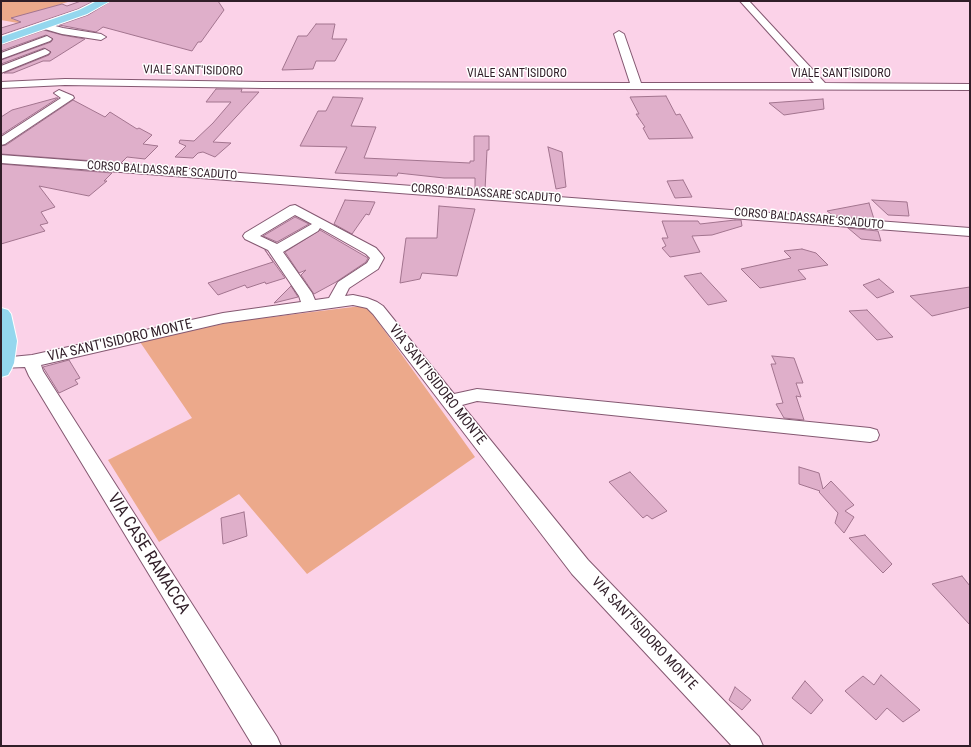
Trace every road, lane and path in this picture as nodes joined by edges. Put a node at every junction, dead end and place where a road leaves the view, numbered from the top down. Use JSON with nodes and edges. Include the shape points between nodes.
{"nodes":[{"id":1,"x":105,"y":1,"type":"edge"},
{"id":2,"x":744,"y":1,"type":"edge"},
{"id":3,"x":44,"y":26,"type":"junction"},
{"id":4,"x":619,"y":34,"type":"dead end"},
{"id":5,"x":101,"y":37,"type":"dead end"},
{"id":6,"x":48,"y":39,"type":"dead end"},
{"id":7,"x":1,"y":41,"type":"edge"},
{"id":8,"x":45,"y":52,"type":"dead end"},
{"id":9,"x":1,"y":56,"type":"edge"},
{"id":10,"x":1,"y":70,"type":"edge"},
{"id":11,"x":1,"y":76,"type":"edge"},
{"id":12,"x":64,"y":82,"type":"junction"},
{"id":13,"x":1,"y":85,"type":"edge"},
{"id":14,"x":637,"y":87,"type":"junction"},
{"id":15,"x":970,"y":87,"type":"edge"},
{"id":16,"x":823,"y":88,"type":"junction"},
{"id":17,"x":1,"y":142,"type":"edge"},
{"id":18,"x":1,"y":158,"type":"edge"},
{"id":19,"x":313,"y":228,"type":"dead end"},
{"id":20,"x":970,"y":232,"type":"edge"},
{"id":21,"x":271,"y":245,"type":"dead end"},
{"id":22,"x":334,"y":303,"type":"junction"},
{"id":23,"x":309,"y":306,"type":"junction"},
{"id":24,"x":1,"y":314,"type":"edge"},
{"id":25,"x":32,"y":361,"type":"junction"},
{"id":26,"x":2,"y":367,"type":"edge"},
{"id":27,"x":449,"y":401,"type":"junction"},
{"id":28,"x":870,"y":435,"type":"dead end"},
{"id":29,"x":268,"y":746,"type":"edge"},
{"id":30,"x":750,"y":746,"type":"edge"}],
"edges":[{"from":1,"to":3,"type":"main road"},
{"from":2,"to":16,"type":"street"},
{"from":3,"to":5,"type":"street"},
{"from":3,"to":7,"type":"main road"},
{"from":4,"to":14,"type":"street"},
{"from":6,"to":9,"type":"street"},
{"from":8,"to":10,"type":"street"},
{"from":11,"to":12,"type":"street","name":"VIALE SANT'ISIDORO"},
{"from":12,"to":13,"type":"street","name":"VIALE SANT'ISIDORO"},
{"from":12,"to":14,"type":"street","name":"VIALE SANT'ISIDORO"},
{"from":12,"to":17,"type":"street","via":[[54,94],[69,98]]},
{"from":14,"to":16,"type":"street","name":"VIALE SANT'ISIDORO"},
{"from":15,"to":16,"type":"street","name":"VIALE SANT'ISIDORO"},
{"from":18,"to":20,"type":"street","name":"CORSO BALDASSARE SCADUTO"},
{"from":19,"to":23,"type":"street","via":[[275,251],[307,296]]},
{"from":21,"to":22,"type":"street","via":[[250,236],[295,209],[371,251],[377,258],[373,266],[342,285]]},
{"from":22,"to":23,"type":"street","name":"VIA SANT'ISIDORO MONTE"},
{"from":22,"to":27,"type":"street","name":"VIA SANT'ISIDORO MONTE","via":[[362,301],[378,310]]},
{"from":23,"to":25,"type":"street","name":"VIA SANT'ISIDORO MONTE","via":[[223,318]]},
{"from":24,"to":26,"type":"main road","via":[[7,341]]},
{"from":25,"to":26,"type":"street","name":"VIA SANT'ISIDORO MONTE"},
{"from":25,"to":29,"type":"street","name":"VIA CASE RAMACCA","via":[[35,372]]},
{"from":27,"to":28,"type":"street","via":[[477,395]]},
{"from":27,"to":30,"type":"street","name":"VIA SANT'ISIDORO MONTE","via":[[580,567]]}]}
